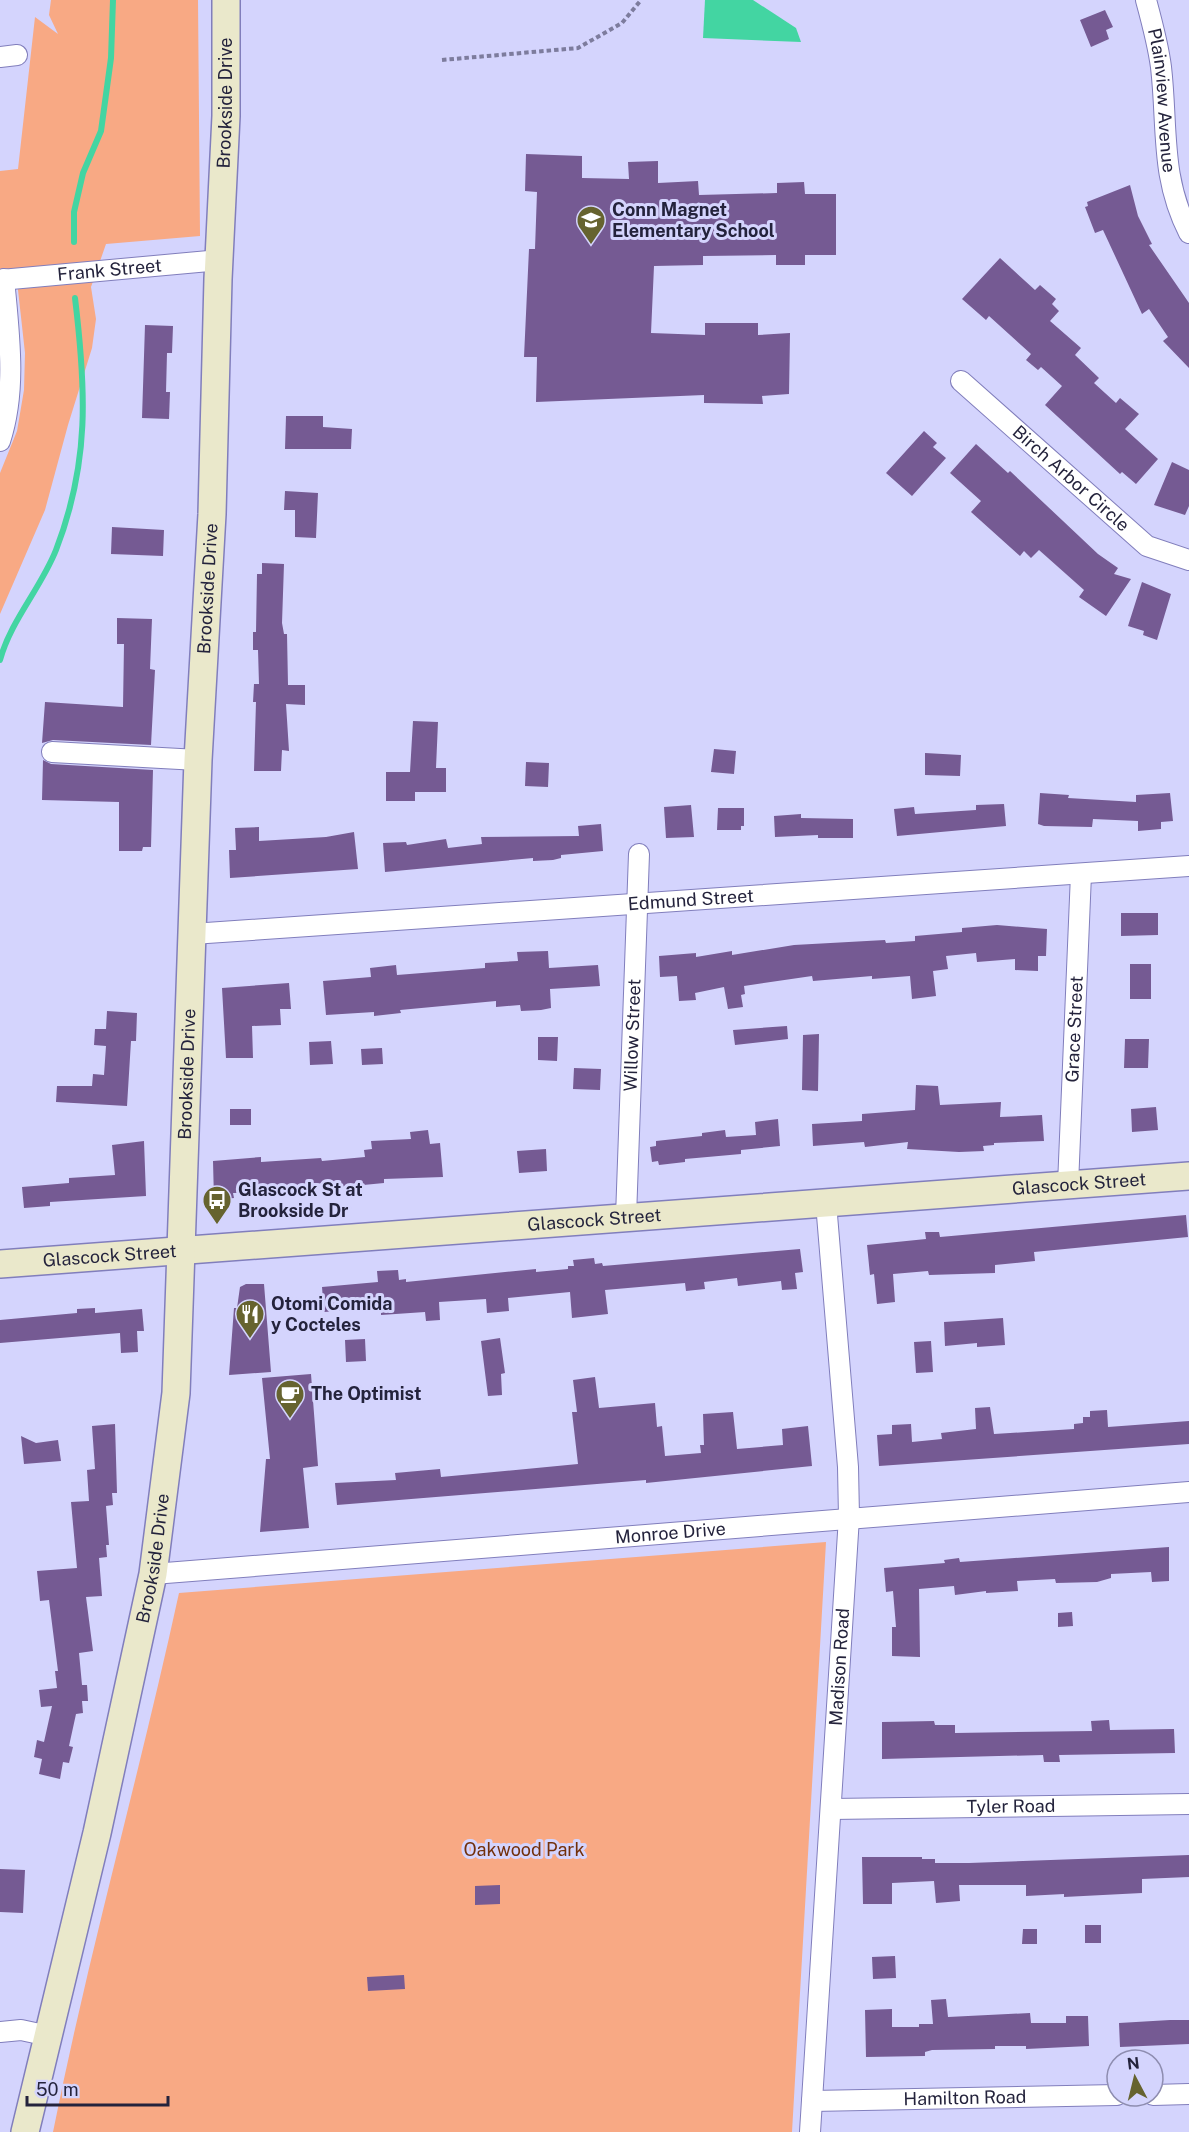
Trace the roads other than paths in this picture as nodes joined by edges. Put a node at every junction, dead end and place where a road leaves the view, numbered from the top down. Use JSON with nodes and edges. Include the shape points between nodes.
{"nodes":[{"id":1,"x":226,"y":0,"type":"edge"},
{"id":2,"x":1146,"y":0,"type":"edge"},
{"id":3,"x":1189,"y":233,"type":"edge"},
{"id":4,"x":219,"y":260,"type":"junction"},
{"id":5,"x":2,"y":279,"type":"edge"},
{"id":6,"x":961,"y":381,"type":"dead end"},
{"id":7,"x":0,"y":441,"type":"edge"},
{"id":8,"x":1189,"y":560,"type":"edge"},
{"id":9,"x":52,"y":752,"type":"dead end"},
{"id":10,"x":198,"y":760,"type":"junction"},
{"id":11,"x":639,"y":854,"type":"dead end"},
{"id":12,"x":1189,"y":866,"type":"edge"},
{"id":13,"x":1081,"y":874,"type":"junction"},
{"id":14,"x":637,"y":903,"type":"junction"},
{"id":15,"x":192,"y":934,"type":"junction"},
{"id":16,"x":1189,"y":1176,"type":"edge"},
{"id":17,"x":1068,"y":1185,"type":"junction"},
{"id":18,"x":826,"y":1203,"type":"junction"},
{"id":19,"x":626,"y":1217,"type":"junction"},
{"id":20,"x":182,"y":1251,"type":"junction"},
{"id":21,"x":0,"y":1264,"type":"edge"},
{"id":22,"x":1189,"y":1492,"type":"edge"},
{"id":23,"x":849,"y":1517,"type":"junction"},
{"id":24,"x":153,"y":1574,"type":"junction"},
{"id":25,"x":1189,"y":1804,"type":"edge"},
{"id":26,"x":831,"y":1809,"type":"junction"},
{"id":27,"x":0,"y":2032,"type":"edge"},
{"id":28,"x":49,"y":2036,"type":"junction"},
{"id":29,"x":1189,"y":2094,"type":"edge"},
{"id":30,"x":1105,"y":2095,"type":"edge"},
{"id":31,"x":1165,"y":2095,"type":"edge"},
{"id":32,"x":812,"y":2101,"type":"junction"},
{"id":33,"x":25,"y":2132,"type":"edge"},
{"id":34,"x":810,"y":2132,"type":"edge"}],
"edges":[{"from":1,"to":4,"type":"street","name":"Brookside Drive","via":[[226,116]]},
{"from":2,"to":3,"type":"street","name":"Plainview Avenue","via":[[1160,59],[1166,162],[1178,212]]},
{"from":4,"to":5,"type":"street","name":"Frank Street"},
{"from":4,"to":10,"type":"street","name":"Brookside Drive","via":[[212,514]]},
{"from":5,"to":7,"type":"street","via":[[9,332],[10,404]]},
{"from":6,"to":8,"type":"street","name":"Birch Arbor Circle","via":[[1147,546]]},
{"from":9,"to":10,"type":"street"},
{"from":10,"to":15,"type":"street","name":"Brookside Drive"},
{"from":11,"to":14,"type":"street","name":"Willow Street"},
{"from":12,"to":13,"type":"street","name":"Edmund Street"},
{"from":13,"to":14,"type":"street","name":"Edmund Street"},
{"from":13,"to":17,"type":"street","name":"Grace Street"},
{"from":14,"to":15,"type":"street","name":"Edmund Street"},
{"from":14,"to":19,"type":"street","name":"Willow Street"},
{"from":15,"to":20,"type":"street","name":"Brookside Drive"},
{"from":16,"to":17,"type":"street","name":"Glascock Street"},
{"from":17,"to":18,"type":"street","name":"Glascock Street"},
{"from":18,"to":19,"type":"street","name":"Glascock Street"},
{"from":18,"to":23,"type":"street","name":"Madison Road"},
{"from":19,"to":20,"type":"street","name":"Glascock Street"},
{"from":20,"to":21,"type":"street","name":"Glascock Street"},
{"from":20,"to":24,"type":"street","name":"Brookside Drive","via":[[176,1394]]},
{"from":22,"to":23,"type":"street","name":"Monroe Drive"},
{"from":23,"to":24,"type":"street","name":"Monroe Drive"},
{"from":23,"to":26,"type":"street","name":"Madison Road"},
{"from":24,"to":28,"type":"street","name":"Brookside Drive"},
{"from":25,"to":26,"type":"street","name":"Tyler Road"},
{"from":26,"to":32,"type":"street","name":"Madison Road"},
{"from":27,"to":28,"type":"street","via":[[21,2030]]},
{"from":28,"to":33,"type":"street","name":"Brookside Drive"},
{"from":29,"to":31,"type":"street"},
{"from":30,"to":32,"type":"street","name":"Hamilton Road"},
{"from":32,"to":34,"type":"street","name":"Madison Road"}]}
